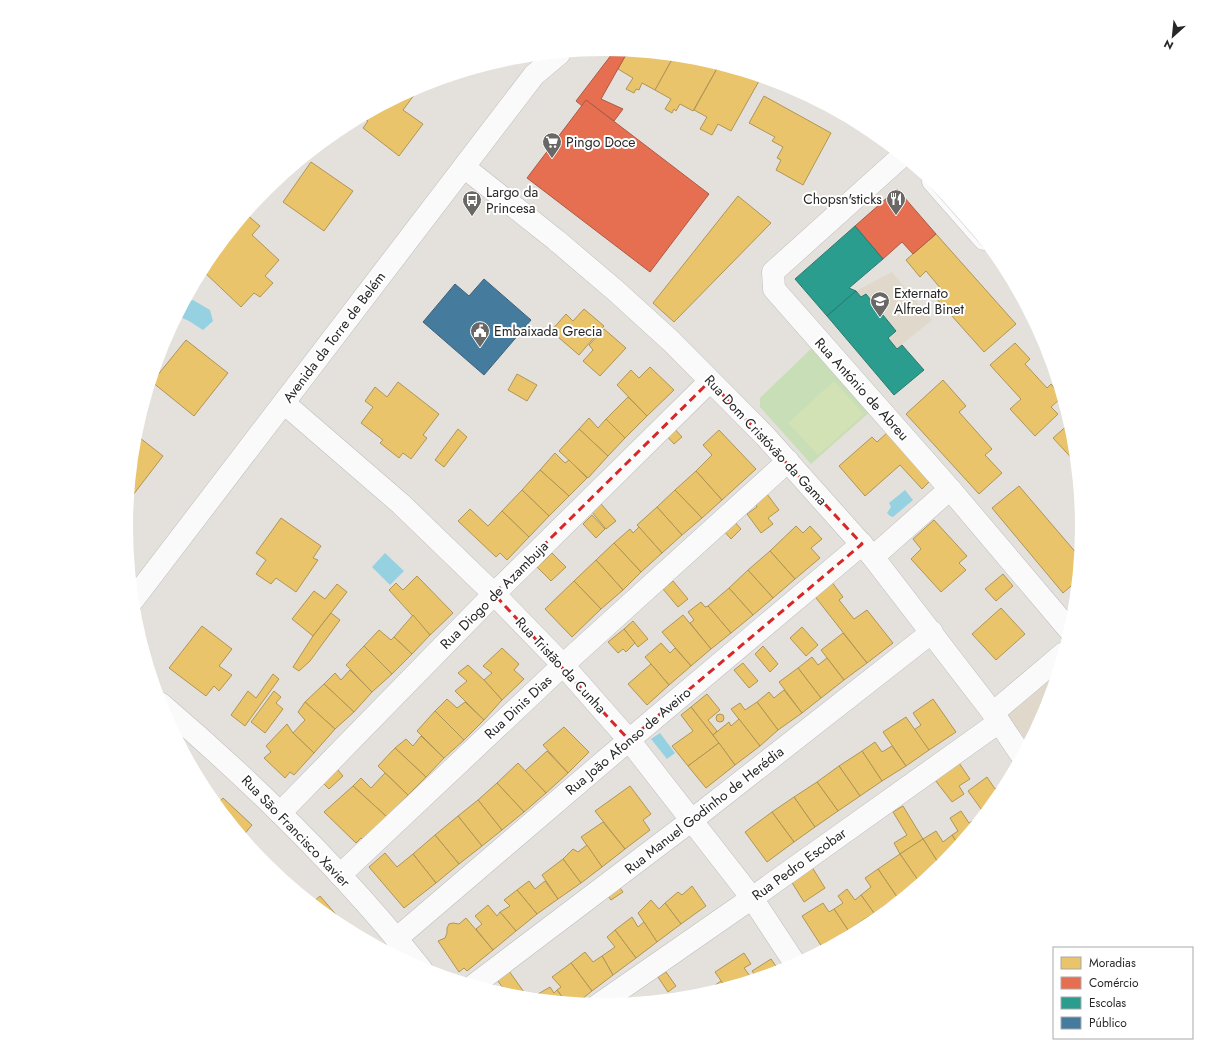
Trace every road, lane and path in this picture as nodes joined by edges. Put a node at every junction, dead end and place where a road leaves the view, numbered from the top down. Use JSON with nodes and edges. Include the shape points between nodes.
{"nodes":[{"id":1,"x":549,"y":59,"type":"edge"},
{"id":2,"x":538,"y":65,"type":"edge"},
{"id":3,"x":899,"y":159,"type":"edge"},
{"id":4,"x":464,"y":167,"type":"junction"},
{"id":5,"x":710,"y":380,"type":"junction"},
{"id":6,"x":284,"y":403,"type":"junction"},
{"id":7,"x":788,"y":461,"type":"junction"},
{"id":8,"x":950,"y":488,"type":"junction"},
{"id":9,"x":868,"y":551,"type":"junction"},
{"id":10,"x":138,"y":594,"type":"edge"},
{"id":11,"x":494,"y":594,"type":"junction"},
{"id":12,"x":1066,"y":625,"type":"edge"},
{"id":13,"x":932,"y":632,"type":"junction"},
{"id":14,"x":1057,"y":660,"type":"edge"},
{"id":15,"x":563,"y":666,"type":"junction"},
{"id":16,"x":171,"y":713,"type":"edge"},
{"id":17,"x":996,"y":717,"type":"junction"},
{"id":18,"x":629,"y":740,"type":"junction"},
{"id":19,"x":1019,"y":751,"type":"edge"},
{"id":20,"x":280,"y":814,"type":"junction"},
{"id":21,"x":692,"y":820,"type":"junction"},
{"id":22,"x":340,"y":875,"type":"junction"},
{"id":23,"x":752,"y":898,"type":"junction"},
{"id":24,"x":396,"y":939,"type":"junction"},
{"id":25,"x":411,"y":957,"type":"edge"},
{"id":26,"x":792,"y":960,"type":"edge"},
{"id":27,"x":479,"y":982,"type":"edge"},
{"id":28,"x":607,"y":999,"type":"edge"}],
"edges":[{"from":1,"to":2,"type":"street","name":"Avenida da Torre de Belém"},
{"from":2,"to":4,"type":"street","name":"Avenida da Torre de Belém"},
{"from":3,"to":8,"type":"street","name":"Rua António de Abreu","via":[[773,272],[774,289]]},
{"from":4,"to":5,"type":"street","name":"Rua Dom Cristóvão da Gama","via":[[616,291]]},
{"from":4,"to":6,"type":"street","name":"Avenida da Torre de Belém"},
{"from":5,"to":7,"type":"street","name":"Rua Dom Cristóvão da Gama"},
{"from":5,"to":11,"type":"street","name":"Rua Diogo de Azambuja"},
{"from":6,"to":10,"type":"street","name":"Avenida da Torre de Belém"},
{"from":6,"to":11,"type":"street","name":"Rua Tristão da Cunha","via":[[401,504]]},
{"from":7,"to":9,"type":"street","name":"Rua Dom Cristóvão da Gama"},
{"from":7,"to":15,"type":"street","name":"Rua Dinis Dias"},
{"from":8,"to":9,"type":"street"},
{"from":8,"to":12,"type":"street","name":"Rua António de Abreu"},
{"from":9,"to":13,"type":"street","name":"Rua Dom Cristóvão da Gama"},
{"from":9,"to":18,"type":"street","name":"Rua João Afonso de Aveiro"},
{"from":11,"to":15,"type":"street","name":"Rua Tristão da Cunha"},
{"from":11,"to":20,"type":"street","name":"Rua Diogo de Azambuja"},
{"from":13,"to":17,"type":"street","name":"Rua Dom Cristóvão da Gama"},
{"from":13,"to":21,"type":"street","name":"Rua Manuel Godinho de Herédia"},
{"from":14,"to":17,"type":"street","name":"Rua Pedro Escobar"},
{"from":15,"to":18,"type":"street","name":"Rua Tristão da Cunha"},
{"from":15,"to":22,"type":"street","name":"Rua Dinis Dias"},
{"from":16,"to":20,"type":"street","name":"Rua São Francisco Xavier","via":[[250,782]]},
{"from":17,"to":19,"type":"street","name":"Rua Dom Cristóvão da Gama"},
{"from":17,"to":23,"type":"street","name":"Rua Pedro Escobar"},
{"from":18,"to":21,"type":"street","name":"Rua Tristão da Cunha"},
{"from":18,"to":24,"type":"street","name":"Rua João Afonso de Aveiro"},
{"from":20,"to":22,"type":"street","name":"Rua São Francisco Xavier"},
{"from":21,"to":23,"type":"street","name":"Rua Tristão da Cunha"},
{"from":21,"to":27,"type":"street","name":"Rua Manuel Godinho de Herédia"},
{"from":22,"to":24,"type":"street","name":"Rua São Francisco Xavier"},
{"from":23,"to":26,"type":"street","name":"Rua Tristão da Cunha"},
{"from":23,"to":28,"type":"street","name":"Rua Pedro Escobar"},
{"from":24,"to":25,"type":"street","name":"Rua São Francisco Xavier"}]}
